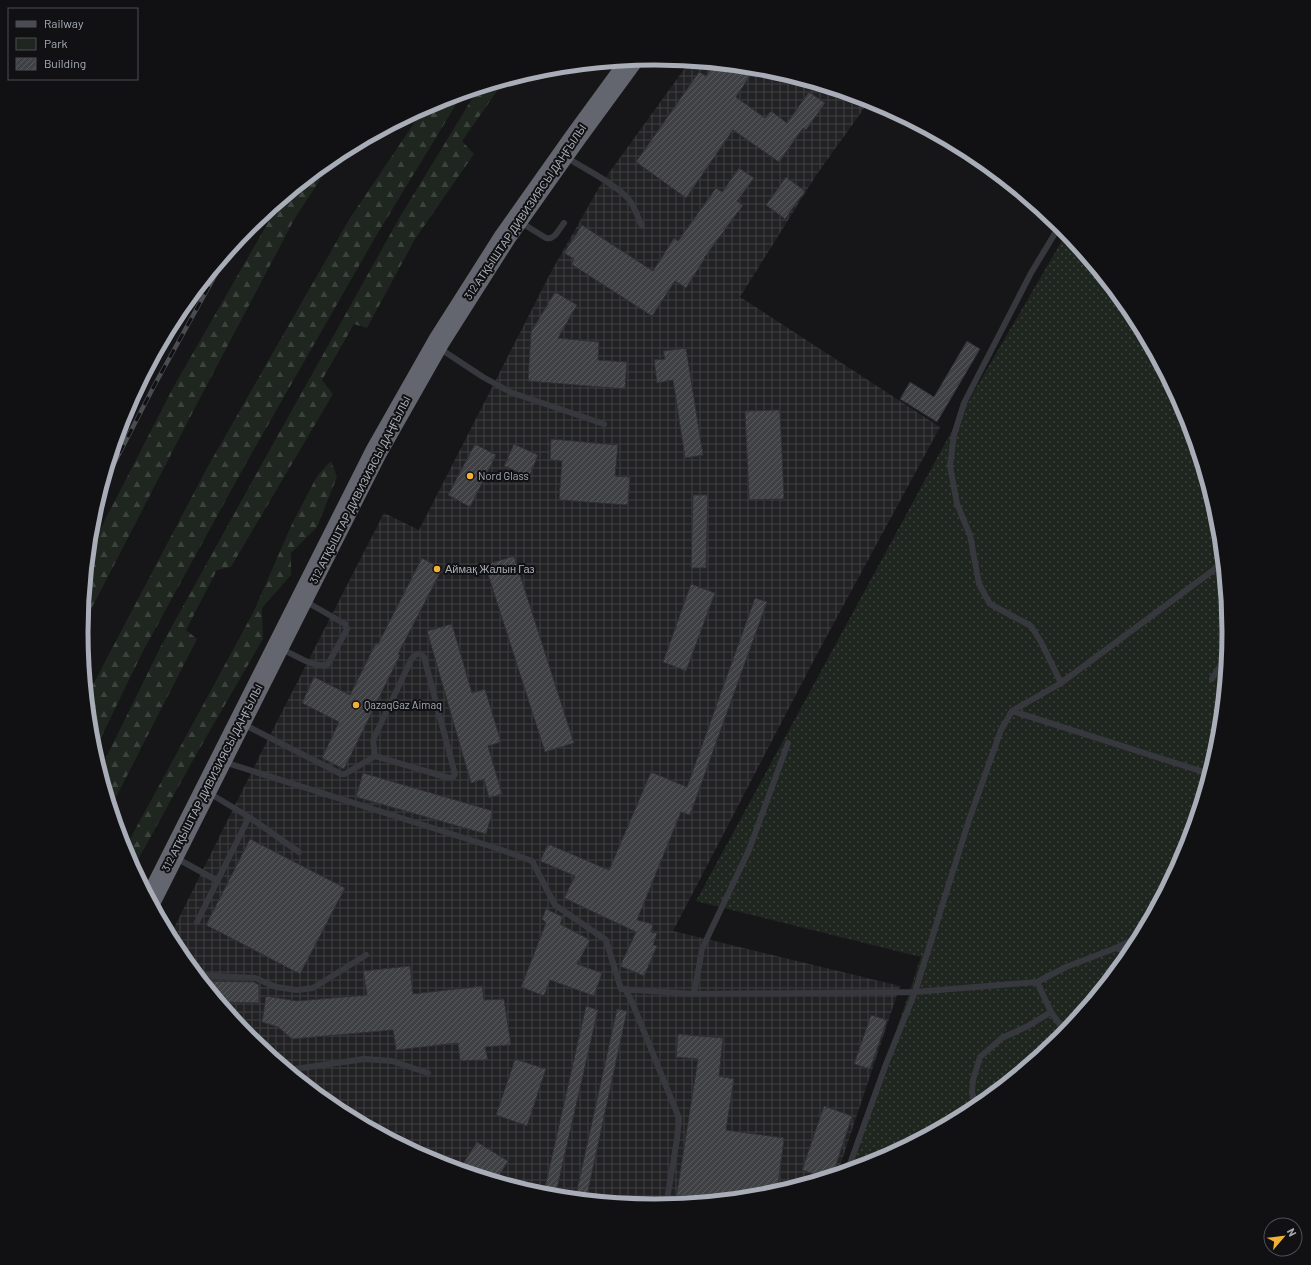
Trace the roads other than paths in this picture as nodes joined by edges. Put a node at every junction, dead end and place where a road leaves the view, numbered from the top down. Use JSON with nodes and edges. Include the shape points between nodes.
{"nodes":[{"id":1,"x":628,"y":66,"type":"edge"},
{"id":2,"x":563,"y":155,"type":"junction"},
{"id":3,"x":517,"y":220,"type":"junction"},
{"id":4,"x":564,"y":223,"type":"dead end"},
{"id":5,"x":642,"y":226,"type":"dead end"},
{"id":6,"x":1057,"y":231,"type":"edge"},
{"id":7,"x":436,"y":346,"type":"junction"},
{"id":8,"x":604,"y":424,"type":"dead end"},
{"id":9,"x":1219,"y":566,"type":"edge"},
{"id":10,"x":302,"y":600,"type":"junction"},
{"id":11,"x":278,"y":647,"type":"junction"},
{"id":12,"x":1222,"y":661,"type":"edge"},
{"id":13,"x":1212,"y":678,"type":"dead end"},
{"id":14,"x":1061,"y":682,"type":"junction"},
{"id":15,"x":1012,"y":711,"type":"junction"},
{"id":16,"x":240,"y":723,"type":"junction"},
{"id":17,"x":788,"y":743,"type":"dead end"},
{"id":18,"x":375,"y":756,"type":"junction"},
{"id":19,"x":221,"y":761,"type":"junction"},
{"id":20,"x":1205,"y":773,"type":"edge"},
{"id":21,"x":206,"y":791,"type":"junction"},
{"id":22,"x":249,"y":817,"type":"junction"},
{"id":23,"x":299,"y":852,"type":"dead end"},
{"id":24,"x":173,"y":856,"type":"junction"},
{"id":25,"x":218,"y":881,"type":"junction"},
{"id":26,"x":153,"y":894,"type":"edge"},
{"id":27,"x":197,"y":922,"type":"dead end"},
{"id":28,"x":1131,"y":941,"type":"edge"},
{"id":29,"x":1116,"y":948,"type":"junction"},
{"id":30,"x":1125,"y":951,"type":"edge"},
{"id":31,"x":366,"y":955,"type":"dead end"},
{"id":32,"x":203,"y":975,"type":"edge"},
{"id":33,"x":1037,"y":982,"type":"junction"},
{"id":34,"x":625,"y":989,"type":"junction"},
{"id":35,"x":915,"y":992,"type":"junction"},
{"id":36,"x":694,"y":994,"type":"junction"},
{"id":37,"x":1051,"y":1012,"type":"junction"},
{"id":38,"x":1062,"y":1028,"type":"edge"},
{"id":39,"x":293,"y":1069,"type":"edge"},
{"id":40,"x":428,"y":1073,"type":"dead end"},
{"id":41,"x":975,"y":1101,"type":"edge"},
{"id":42,"x":849,"y":1166,"type":"edge"},
{"id":43,"x":667,"y":1200,"type":"edge"}],
"edges":[{"from":1,"to":2,"type":"highway","name":"312 АТҚЫШТАР ДИВИЗИЯСЫ ДАҢҒЫЛЫ"},
{"from":2,"to":3,"type":"highway","name":"312 АТҚЫШТАР ДИВИЗИЯСЫ ДАҢҒЫЛЫ"},
{"from":2,"to":5,"type":"lane","via":[[616,188],[630,200]]},
{"from":3,"to":4,"type":"lane","via":[[549,239]]},
{"from":3,"to":7,"type":"highway","name":"312 АТҚЫШТАР ДИВИЗИЯСЫ ДАҢҒЫЛЫ"},
{"from":6,"to":14,"type":"lane","via":[[1031,273],[964,403],[954,435],[950,466],[957,504],[970,535],[979,584],[990,604],[1031,626],[1042,642]]},
{"from":7,"to":8,"type":"lane","via":[[510,392]]},
{"from":7,"to":10,"type":"highway","name":"312 АТҚЫШТАР ДИВИЗИЯСЫ ДАҢҒЫЛЫ","via":[[376,452]]},
{"from":9,"to":14,"type":"lane"},
{"from":10,"to":11,"type":"highway","name":"312 АТҚЫШТАР ДИВИЗИЯСЫ ДАҢҒЫЛЫ"},
{"from":10,"to":11,"type":"lane","via":[[346,624],[345,633],[328,664],[324,666],[317,666]]},
{"from":11,"to":16,"type":"highway","name":"312 АТҚЫШТАР ДИВИЗИЯСЫ ДАҢҒЫЛЫ"},
{"from":12,"to":13,"type":"lane"},
{"from":14,"to":15,"type":"lane"},
{"from":15,"to":20,"type":"lane"},
{"from":15,"to":35,"type":"lane","via":[[1001,730],[969,820]]},
{"from":16,"to":18,"type":"lane","via":[[340,774],[345,774]]},
{"from":16,"to":19,"type":"highway","name":"312 АТҚЫШТАР ДИВИЗИЯСЫ ДАҢҒЫЛЫ"},
{"from":17,"to":36,"type":"lane","via":[[748,850],[702,949]]},
{"from":18,"to":18,"type":"lane","via":[[449,778],[455,774],[424,657],[421,654],[416,654],[412,658],[373,740]]},
{"from":19,"to":21,"type":"highway","name":"312 АТҚЫШТАР ДИВИЗИЯСЫ ДАҢҒЫЛЫ"},
{"from":19,"to":34,"type":"lane","via":[[532,861],[555,905],[606,940],[621,989]]},
{"from":21,"to":22,"type":"lane"},
{"from":21,"to":24,"type":"highway","name":"312 АТҚЫШТАР ДИВИЗИЯСЫ ДАҢҒЫЛЫ"},
{"from":22,"to":23,"type":"lane"},
{"from":22,"to":25,"type":"lane"},
{"from":24,"to":25,"type":"lane"},
{"from":24,"to":26,"type":"highway","name":"312 АТҚЫШТАР ДИВИЗИЯСЫ ДАҢҒЫЛЫ"},
{"from":25,"to":27,"type":"lane"},
{"from":28,"to":29,"type":"lane"},
{"from":29,"to":30,"type":"lane"},
{"from":29,"to":33,"type":"lane","via":[[1066,967]]},
{"from":31,"to":32,"type":"lane","via":[[313,988],[297,990],[276,988],[255,978]]},
{"from":33,"to":35,"type":"lane"},
{"from":33,"to":37,"type":"lane"},
{"from":34,"to":36,"type":"lane"},
{"from":34,"to":43,"type":"lane","via":[[679,1118]]},
{"from":35,"to":36,"type":"lane"},
{"from":35,"to":42,"type":"lane"},
{"from":37,"to":38,"type":"lane"},
{"from":37,"to":41,"type":"lane","via":[[1002,1038],[980,1057],[973,1080],[972,1094]]},
{"from":39,"to":40,"type":"lane","via":[[364,1059],[392,1061]]}]}
